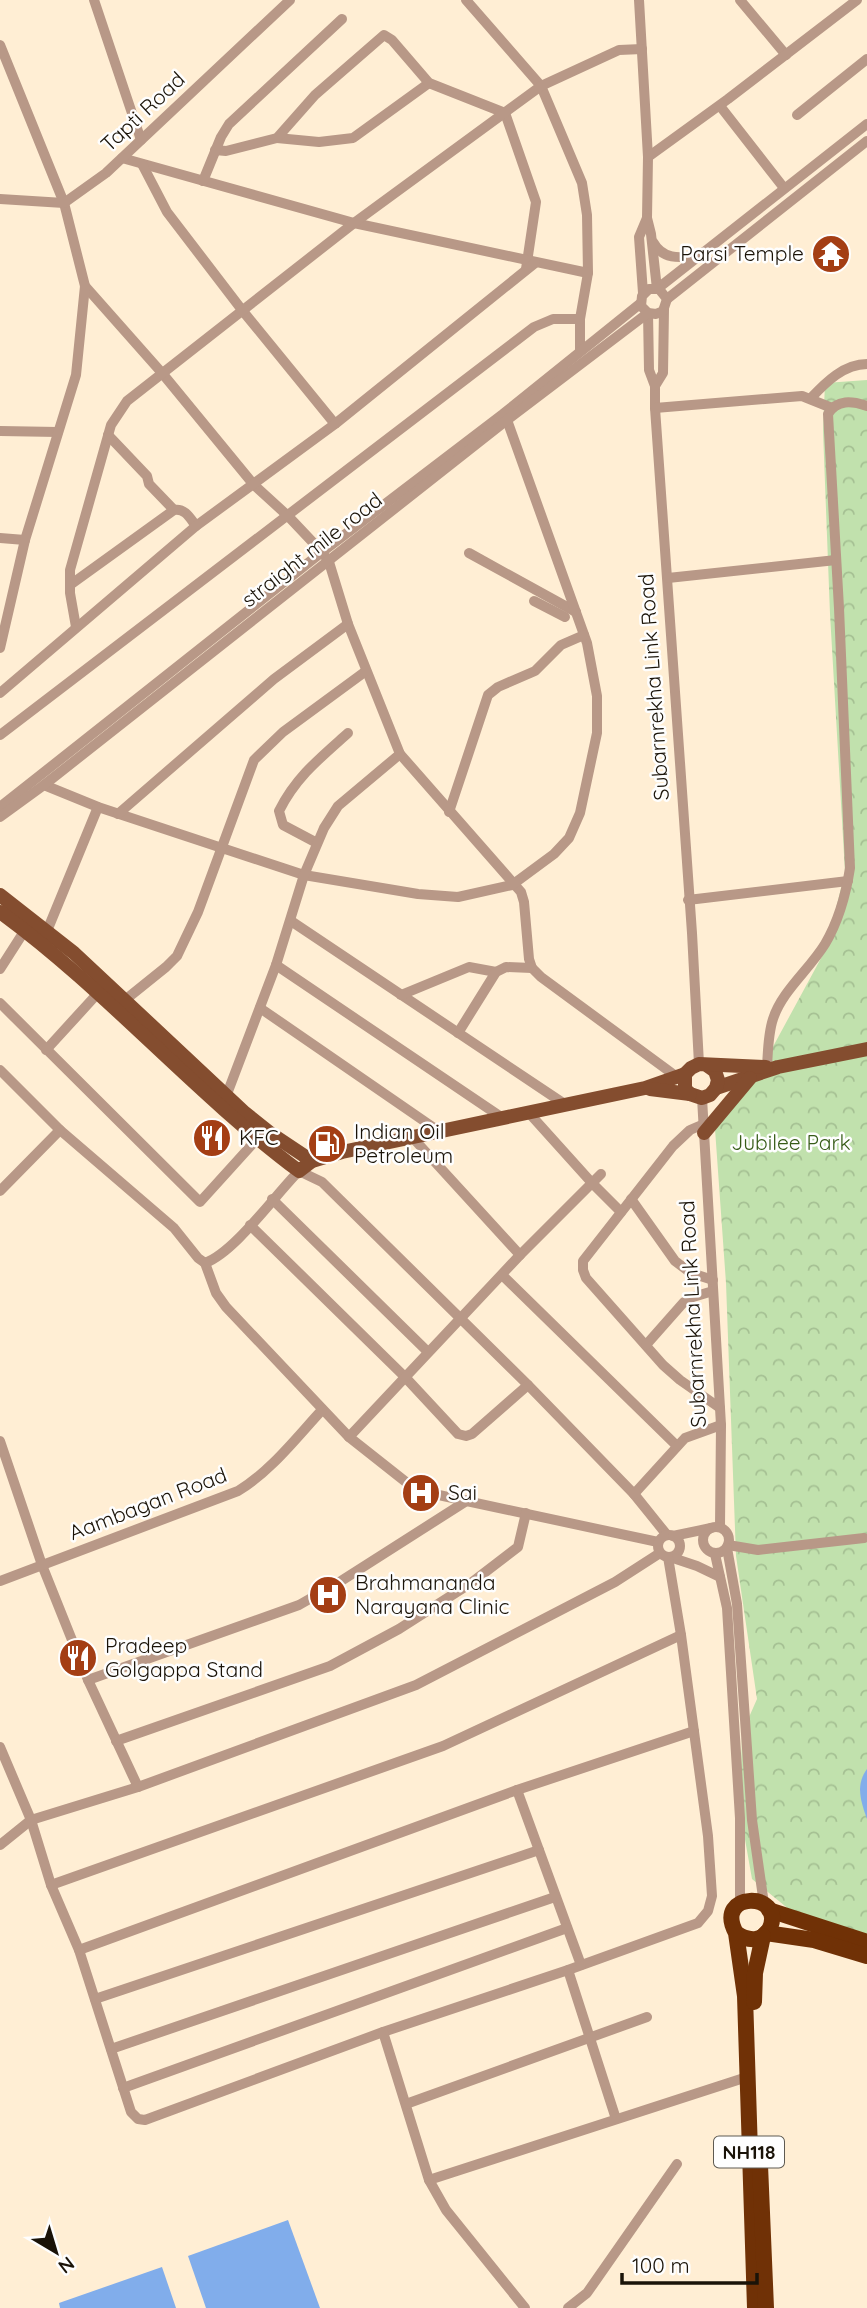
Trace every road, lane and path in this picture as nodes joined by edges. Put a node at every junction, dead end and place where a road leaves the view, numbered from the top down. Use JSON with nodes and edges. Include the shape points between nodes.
{"nodes":[{"id":1,"x":94,"y":0,"type":"edge"},
{"id":2,"x":290,"y":0,"type":"edge"},
{"id":3,"x":466,"y":0,"type":"edge"},
{"id":4,"x":639,"y":0,"type":"edge"},
{"id":5,"x":740,"y":0,"type":"edge"},
{"id":6,"x":857,"y":0,"type":"edge"},
{"id":7,"x":342,"y":19,"type":"dead end"},
{"id":8,"x":0,"y":45,"type":"edge"},
{"id":9,"x":642,"y":49,"type":"junction"},
{"id":10,"x":786,"y":55,"type":"junction"},
{"id":11,"x":867,"y":59,"type":"edge"},
{"id":12,"x":429,"y":83,"type":"junction"},
{"id":13,"x":541,"y":86,"type":"junction"},
{"id":14,"x":720,"y":106,"type":"junction"},
{"id":15,"x":505,"y":113,"type":"junction"},
{"id":16,"x":797,"y":116,"type":"dead end"},
{"id":17,"x":867,"y":124,"type":"edge"},
{"id":18,"x":277,"y":138,"type":"junction"},
{"id":19,"x":141,"y":140,"type":"junction"},
{"id":20,"x":867,"y":141,"type":"edge"},
{"id":21,"x":215,"y":150,"type":"junction"},
{"id":22,"x":648,"y":157,"type":"junction"},
{"id":23,"x":122,"y":158,"type":"junction"},
{"id":24,"x":142,"y":164,"type":"junction"},
{"id":25,"x":203,"y":181,"type":"junction"},
{"id":26,"x":784,"y":188,"type":"junction"},
{"id":27,"x":0,"y":199,"type":"edge"},
{"id":28,"x":64,"y":203,"type":"junction"},
{"id":29,"x":647,"y":218,"type":"junction"},
{"id":30,"x":354,"y":223,"type":"junction"},
{"id":31,"x":652,"y":239,"type":"junction"},
{"id":32,"x":699,"y":256,"type":"junction"},
{"id":33,"x":529,"y":264,"type":"junction"},
{"id":34,"x":588,"y":273,"type":"junction"},
{"id":35,"x":85,"y":286,"type":"junction"},
{"id":36,"x":657,"y":289,"type":"junction"},
{"id":37,"x":642,"y":298,"type":"junction"},
{"id":38,"x":665,"y":304,"type":"junction"},
{"id":39,"x":242,"y":310,"type":"junction"},
{"id":40,"x":648,"y":313,"type":"junction"},
{"id":41,"x":580,"y":319,"type":"junction"},
{"id":42,"x":580,"y":350,"type":"junction"},
{"id":43,"x":867,"y":364,"type":"edge"},
{"id":44,"x":162,"y":373,"type":"junction"},
{"id":45,"x":655,"y":386,"type":"junction"},
{"id":46,"x":811,"y":398,"type":"junction"},
{"id":47,"x":867,"y":406,"type":"edge"},
{"id":48,"x":655,"y":408,"type":"junction"},
{"id":49,"x":832,"y":408,"type":"junction"},
{"id":50,"x":508,"y":420,"type":"junction"},
{"id":51,"x":335,"y":424,"type":"junction"},
{"id":52,"x":0,"y":431,"type":"edge"},
{"id":53,"x":58,"y":432,"type":"junction"},
{"id":54,"x":108,"y":435,"type":"junction"},
{"id":55,"x":254,"y":485,"type":"junction"},
{"id":56,"x":174,"y":510,"type":"junction"},
{"id":57,"x":288,"y":516,"type":"junction"},
{"id":58,"x":196,"y":526,"type":"junction"},
{"id":59,"x":0,"y":538,"type":"edge"},
{"id":60,"x":25,"y":540,"type":"junction"},
{"id":61,"x":469,"y":553,"type":"dead end"},
{"id":62,"x":326,"y":557,"type":"junction"},
{"id":63,"x":836,"y":560,"type":"junction"},
{"id":64,"x":668,"y":578,"type":"junction"},
{"id":65,"x":70,"y":585,"type":"junction"},
{"id":66,"x":534,"y":601,"type":"dead end"},
{"id":67,"x":576,"y":612,"type":"junction"},
{"id":68,"x":565,"y":618,"type":"dead end"},
{"id":69,"x":348,"y":624,"type":"junction"},
{"id":70,"x":76,"y":627,"type":"junction"},
{"id":71,"x":584,"y":635,"type":"junction"},
{"id":72,"x":0,"y":648,"type":"edge"},
{"id":73,"x":366,"y":671,"type":"junction"},
{"id":74,"x":0,"y":693,"type":"edge"},
{"id":75,"x":348,"y":733,"type":"dead end"},
{"id":76,"x":0,"y":735,"type":"edge"},
{"id":77,"x":400,"y":754,"type":"junction"},
{"id":78,"x":44,"y":785,"type":"junction"},
{"id":79,"x":0,"y":807,"type":"edge"},
{"id":80,"x":98,"y":807,"type":"junction"},
{"id":81,"x":449,"y":812,"type":"junction"},
{"id":82,"x":118,"y":814,"type":"junction"},
{"id":83,"x":0,"y":817,"type":"edge"},
{"id":84,"x":317,"y":842,"type":"junction"},
{"id":85,"x":221,"y":847,"type":"junction"},
{"id":86,"x":304,"y":874,"type":"junction"},
{"id":87,"x":848,"y":881,"type":"junction"},
{"id":88,"x":512,"y":885,"type":"junction"},
{"id":89,"x":0,"y":895,"type":"edge"},
{"id":90,"x":688,"y":900,"type":"junction"},
{"id":91,"x":0,"y":912,"type":"edge"},
{"id":92,"x":290,"y":921,"type":"junction"},
{"id":93,"x":25,"y":930,"type":"junction"},
{"id":94,"x":47,"y":931,"type":"junction"},
{"id":95,"x":275,"y":965,"type":"junction"},
{"id":96,"x":532,"y":968,"type":"junction"},
{"id":97,"x":0,"y":969,"type":"edge"},
{"id":98,"x":496,"y":972,"type":"junction"},
{"id":99,"x":98,"y":993,"type":"junction"},
{"id":100,"x":401,"y":995,"type":"junction"},
{"id":101,"x":125,"y":1000,"type":"junction"},
{"id":102,"x":0,"y":1003,"type":"edge"},
{"id":103,"x":260,"y":1009,"type":"junction"},
{"id":104,"x":458,"y":1033,"type":"junction"},
{"id":105,"x":867,"y":1049,"type":"edge"},
{"id":106,"x":46,"y":1050,"type":"junction"},
{"id":107,"x":703,"y":1065,"type":"junction"},
{"id":108,"x":772,"y":1067,"type":"junction"},
{"id":109,"x":0,"y":1070,"type":"edge"},
{"id":110,"x":681,"y":1076,"type":"junction"},
{"id":111,"x":751,"y":1077,"type":"junction"},
{"id":112,"x":645,"y":1088,"type":"junction"},
{"id":113,"x":716,"y":1088,"type":"junction"},
{"id":114,"x":227,"y":1094,"type":"junction"},
{"id":115,"x":696,"y":1096,"type":"junction"},
{"id":116,"x":566,"y":1105,"type":"junction"},
{"id":117,"x":529,"y":1113,"type":"junction"},
{"id":118,"x":504,"y":1119,"type":"junction"},
{"id":119,"x":704,"y":1128,"type":"junction"},
{"id":120,"x":60,"y":1130,"type":"junction"},
{"id":121,"x":440,"y":1132,"type":"junction"},
{"id":122,"x":413,"y":1138,"type":"junction"},
{"id":123,"x":257,"y":1139,"type":"junction"},
{"id":124,"x":312,"y":1161,"type":"junction"},
{"id":125,"x":299,"y":1171,"type":"junction"},
{"id":126,"x":601,"y":1174,"type":"dead end"},
{"id":127,"x":322,"y":1182,"type":"junction"},
{"id":128,"x":592,"y":1183,"type":"junction"},
{"id":129,"x":0,"y":1191,"type":"edge"},
{"id":130,"x":272,"y":1199,"type":"junction"},
{"id":131,"x":631,"y":1199,"type":"junction"},
{"id":132,"x":621,"y":1212,"type":"junction"},
{"id":133,"x":250,"y":1225,"type":"junction"},
{"id":134,"x":520,"y":1255,"type":"junction"},
{"id":135,"x":205,"y":1263,"type":"junction"},
{"id":136,"x":502,"y":1275,"type":"junction"},
{"id":137,"x":713,"y":1285,"type":"junction"},
{"id":138,"x":461,"y":1317,"type":"junction"},
{"id":139,"x":646,"y":1345,"type":"junction"},
{"id":140,"x":428,"y":1352,"type":"junction"},
{"id":141,"x":405,"y":1377,"type":"junction"},
{"id":142,"x":528,"y":1385,"type":"junction"},
{"id":143,"x":720,"y":1408,"type":"junction"},
{"id":144,"x":322,"y":1410,"type":"junction"},
{"id":145,"x":721,"y":1424,"type":"junction"},
{"id":146,"x":349,"y":1437,"type":"junction"},
{"id":147,"x":0,"y":1441,"type":"edge"},
{"id":148,"x":677,"y":1446,"type":"junction"},
{"id":149,"x":634,"y":1494,"type":"junction"},
{"id":150,"x":468,"y":1500,"type":"junction"},
{"id":151,"x":526,"y":1513,"type":"junction"},
{"id":152,"x":717,"y":1527,"type":"junction"},
{"id":153,"x":864,"y":1538,"type":"dead end"},
{"id":154,"x":666,"y":1547,"type":"junction"},
{"id":155,"x":727,"y":1547,"type":"junction"},
{"id":156,"x":715,"y":1553,"type":"junction"},
{"id":157,"x":42,"y":1565,"type":"junction"},
{"id":158,"x":720,"y":1577,"type":"junction"},
{"id":159,"x":0,"y":1581,"type":"edge"},
{"id":160,"x":681,"y":1634,"type":"junction"},
{"id":161,"x":88,"y":1680,"type":"junction"},
{"id":162,"x":694,"y":1731,"type":"junction"},
{"id":163,"x":116,"y":1741,"type":"junction"},
{"id":164,"x":0,"y":1747,"type":"edge"},
{"id":165,"x":138,"y":1787,"type":"junction"},
{"id":166,"x":517,"y":1790,"type":"junction"},
{"id":167,"x":31,"y":1820,"type":"junction"},
{"id":168,"x":0,"y":1845,"type":"edge"},
{"id":169,"x":539,"y":1850,"type":"junction"},
{"id":170,"x":51,"y":1885,"type":"junction"},
{"id":171,"x":555,"y":1897,"type":"junction"},
{"id":172,"x":740,"y":1903,"type":"junction"},
{"id":173,"x":766,"y":1907,"type":"junction"},
{"id":174,"x":567,"y":1928,"type":"junction"},
{"id":175,"x":736,"y":1933,"type":"junction"},
{"id":176,"x":765,"y":1934,"type":"junction"},
{"id":177,"x":867,"y":1942,"type":"edge"},
{"id":178,"x":79,"y":1950,"type":"junction"},
{"id":179,"x":867,"y":1956,"type":"edge"},
{"id":180,"x":581,"y":1965,"type":"junction"},
{"id":181,"x":568,"y":1970,"type":"junction"},
{"id":182,"x":95,"y":1999,"type":"junction"},
{"id":183,"x":647,"y":2017,"type":"dead end"},
{"id":184,"x":383,"y":2032,"type":"junction"},
{"id":185,"x":589,"y":2038,"type":"junction"},
{"id":186,"x":111,"y":2049,"type":"junction"},
{"id":187,"x":747,"y":2077,"type":"junction"},
{"id":188,"x":123,"y":2088,"type":"junction"},
{"id":189,"x":406,"y":2104,"type":"junction"},
{"id":190,"x":617,"y":2119,"type":"junction"},
{"id":191,"x":677,"y":2164,"type":"dead end"},
{"id":192,"x":429,"y":2180,"type":"junction"},
{"id":193,"x":525,"y":2308,"type":"edge"},
{"id":194,"x":568,"y":2308,"type":"edge"},
{"id":195,"x":755,"y":2308,"type":"edge"},
{"id":196,"x":766,"y":2308,"type":"edge"}],
"edges":[{"from":1,"to":19,"type":"street"},
{"from":2,"to":19,"type":"street","name":"Tapti Road"},
{"from":3,"to":13,"type":"street"},
{"from":4,"to":9,"type":"street"},
{"from":5,"to":10,"type":"street"},
{"from":6,"to":10,"type":"street"},
{"from":7,"to":21,"type":"street","via":[[229,124]]},
{"from":8,"to":28,"type":"street"},
{"from":9,"to":13,"type":"street","via":[[619,50]]},
{"from":9,"to":22,"type":"street"},
{"from":10,"to":14,"type":"street"},
{"from":11,"to":16,"type":"street"},
{"from":12,"to":15,"type":"street"},
{"from":12,"to":18,"type":"street","via":[[353,138],[319,142]]},
{"from":12,"to":18,"type":"street","via":[[384,35],[315,95]]},
{"from":13,"to":15,"type":"street"},
{"from":13,"to":34,"type":"street","via":[[582,183]]},
{"from":14,"to":22,"type":"street"},
{"from":14,"to":26,"type":"street"},
{"from":15,"to":30,"type":"street"},
{"from":15,"to":33,"type":"street","via":[[536,202]]},
{"from":17,"to":26,"type":"street"},
{"from":18,"to":21,"type":"street"},
{"from":19,"to":23,"type":"street","name":"Tapti Road"},
{"from":20,"to":38,"type":"street","name":"straight mile road"},
{"from":21,"to":25,"type":"street"},
{"from":22,"to":29,"type":"street"},
{"from":23,"to":24,"type":"street"},
{"from":23,"to":28,"type":"street","name":"Tapti Road"},
{"from":24,"to":25,"type":"street"},
{"from":24,"to":39,"type":"street","via":[[167,212]]},
{"from":25,"to":30,"type":"street"},
{"from":26,"to":32,"type":"street"},
{"from":27,"to":28,"type":"street"},
{"from":28,"to":35,"type":"street"},
{"from":29,"to":31,"type":"street"},
{"from":29,"to":37,"type":"street","via":[[639,237]]},
{"from":30,"to":33,"type":"street"},
{"from":30,"to":39,"type":"street"},
{"from":31,"to":32,"type":"street","via":[[670,257]]},
{"from":31,"to":36,"type":"street"},
{"from":32,"to":36,"type":"street"},
{"from":33,"to":34,"type":"street"},
{"from":33,"to":51,"type":"street"},
{"from":34,"to":41,"type":"street"},
{"from":35,"to":44,"type":"street"},
{"from":35,"to":53,"type":"street","via":[[79,359]]},
{"from":36,"to":37,"type":"street","via":[[649,289]]},
{"from":36,"to":38,"type":"street","via":[[663,292]]},
{"from":37,"to":40,"type":"street"},
{"from":37,"to":42,"type":"street","name":"straight mile road"},
{"from":38,"to":40,"type":"street","name":"straight mile road","via":[[656,314]]},
{"from":38,"to":45,"type":"street","name":"Subarnrekha Link Road","via":[[663,373]]},
{"from":39,"to":44,"type":"street"},
{"from":39,"to":51,"type":"street"},
{"from":40,"to":45,"type":"street","via":[[649,370]]},
{"from":40,"to":50,"type":"street","name":"straight mile road"},
{"from":41,"to":42,"type":"street"},
{"from":41,"to":57,"type":"street","via":[[553,319],[534,327]]},
{"from":42,"to":62,"type":"street","name":"straight mile road"},
{"from":43,"to":46,"type":"street","via":[[831,377]]},
{"from":44,"to":54,"type":"street","via":[[118,411]]},
{"from":44,"to":55,"type":"street"},
{"from":45,"to":48,"type":"street","name":"Subarnrekha Link Road"},
{"from":46,"to":48,"type":"street"},
{"from":46,"to":49,"type":"street"},
{"from":47,"to":49,"type":"street","via":[[848,401]]},
{"from":48,"to":64,"type":"street","name":"Subarnrekha Link Road"},
{"from":49,"to":63,"type":"street","via":[[828,414]]},
{"from":50,"to":62,"type":"street","name":"straight mile road"},
{"from":50,"to":67,"type":"street"},
{"from":51,"to":55,"type":"street"},
{"from":52,"to":53,"type":"street"},
{"from":53,"to":60,"type":"street"},
{"from":54,"to":56,"type":"street"},
{"from":54,"to":65,"type":"street","via":[[70,570]]},
{"from":55,"to":57,"type":"street"},
{"from":55,"to":58,"type":"street"},
{"from":56,"to":58,"type":"street","via":[[180,509]]},
{"from":56,"to":65,"type":"street"},
{"from":57,"to":62,"type":"street"},
{"from":57,"to":76,"type":"street"},
{"from":58,"to":70,"type":"street"},
{"from":59,"to":60,"type":"street"},
{"from":60,"to":72,"type":"street"},
{"from":61,"to":67,"type":"street"},
{"from":62,"to":69,"type":"street"},
{"from":62,"to":78,"type":"street","name":"straight mile road"},
{"from":62,"to":79,"type":"street","name":"straight mile road"},
{"from":63,"to":64,"type":"street"},
{"from":63,"to":87,"type":"street","via":[[851,855]]},
{"from":64,"to":90,"type":"street","name":"Subarnrekha Link Road"},
{"from":65,"to":70,"type":"street"},
{"from":66,"to":68,"type":"street"},
{"from":67,"to":71,"type":"street"},
{"from":69,"to":73,"type":"street"},
{"from":69,"to":82,"type":"street","via":[[274,679]]},
{"from":70,"to":74,"type":"street"},
{"from":71,"to":81,"type":"street","via":[[561,645],[535,671],[488,695]]},
{"from":71,"to":88,"type":"street","via":[[598,715],[580,813],[569,838],[554,854]]},
{"from":73,"to":77,"type":"street"},
{"from":73,"to":85,"type":"street","via":[[283,732],[254,760]]},
{"from":75,"to":84,"type":"street","via":[[293,785],[279,811],[284,825]]},
{"from":77,"to":81,"type":"street"},
{"from":77,"to":84,"type":"street","via":[[338,806]]},
{"from":78,"to":80,"type":"street"},
{"from":78,"to":83,"type":"street","name":"straight mile road"},
{"from":80,"to":82,"type":"street"},
{"from":80,"to":94,"type":"street"},
{"from":81,"to":88,"type":"street"},
{"from":82,"to":85,"type":"street"},
{"from":84,"to":86,"type":"street"},
{"from":85,"to":86,"type":"street"},
{"from":85,"to":101,"type":"street","via":[[177,956]]},
{"from":86,"to":88,"type":"street","via":[[436,897]]},
{"from":86,"to":92,"type":"street"},
{"from":87,"to":90,"type":"street"},
{"from":87,"to":108,"type":"street","via":[[825,943],[780,1002],[773,1019]]},
{"from":88,"to":96,"type":"street","via":[[524,902]]},
{"from":89,"to":94,"type":"main road"},
{"from":90,"to":107,"type":"street","name":"Subarnrekha Link Road"},
{"from":91,"to":93,"type":"main road"},
{"from":92,"to":95,"type":"street"},
{"from":92,"to":100,"type":"street"},
{"from":93,"to":97,"type":"street"},
{"from":93,"to":99,"type":"main road"},
{"from":94,"to":101,"type":"main road"},
{"from":95,"to":103,"type":"street"},
{"from":95,"to":118,"type":"street"},
{"from":96,"to":98,"type":"street","via":[[506,967]]},
{"from":96,"to":110,"type":"street"},
{"from":98,"to":100,"type":"street","via":[[469,967]]},
{"from":98,"to":104,"type":"street"},
{"from":99,"to":106,"type":"street"},
{"from":99,"to":123,"type":"main road"},
{"from":100,"to":104,"type":"street"},
{"from":101,"to":114,"type":"main road"},
{"from":102,"to":106,"type":"street"},
{"from":103,"to":114,"type":"street"},
{"from":103,"to":121,"type":"street"},
{"from":104,"to":116,"type":"street"},
{"from":105,"to":108,"type":"main road"},
{"from":106,"to":123,"type":"street","via":[[200,1202]]},
{"from":107,"to":108,"type":"main road"},
{"from":107,"to":110,"type":"main road"},
{"from":107,"to":113,"type":"main road","via":[[715,1071]]},
{"from":108,"to":111,"type":"main road"},
{"from":109,"to":120,"type":"street"},
{"from":110,"to":112,"type":"main road"},
{"from":110,"to":115,"type":"main road","via":[[685,1088]]},
{"from":111,"to":113,"type":"main road"},
{"from":111,"to":119,"type":"main road"},
{"from":112,"to":115,"type":"main road"},
{"from":112,"to":116,"type":"main road"},
{"from":113,"to":115,"type":"main road","via":[[710,1096]]},
{"from":114,"to":124,"type":"main road","via":[[270,1133]]},
{"from":115,"to":119,"type":"street","name":"Subarnrekha Link Road"},
{"from":116,"to":117,"type":"main road"},
{"from":117,"to":118,"type":"main road"},
{"from":117,"to":128,"type":"street"},
{"from":118,"to":121,"type":"main road"},
{"from":119,"to":131,"type":"street","via":[[690,1130],[681,1138]]},
{"from":119,"to":137,"type":"street","name":"Subarnrekha Link Road"},
{"from":120,"to":129,"type":"street"},
{"from":120,"to":135,"type":"street","via":[[174,1228]]},
{"from":121,"to":122,"type":"main road"},
{"from":122,"to":124,"type":"main road"},
{"from":122,"to":134,"type":"street"},
{"from":123,"to":125,"type":"main road"},
{"from":124,"to":125,"type":"main road"},
{"from":124,"to":127,"type":"street"},
{"from":125,"to":127,"type":"street"},
{"from":125,"to":130,"type":"street"},
{"from":126,"to":128,"type":"street"},
{"from":127,"to":138,"type":"street"},
{"from":128,"to":132,"type":"street"},
{"from":128,"to":134,"type":"street"},
{"from":130,"to":133,"type":"street"},
{"from":130,"to":140,"type":"street"},
{"from":131,"to":132,"type":"street"},
{"from":131,"to":137,"type":"street","via":[[675,1261]]},
{"from":132,"to":139,"type":"street","via":[[583,1261],[583,1270]]},
{"from":133,"to":135,"type":"street"},
{"from":133,"to":141,"type":"street"},
{"from":134,"to":136,"type":"street"},
{"from":135,"to":144,"type":"street","via":[[226,1307]]},
{"from":136,"to":138,"type":"street"},
{"from":136,"to":148,"type":"street"},
{"from":137,"to":139,"type":"street","via":[[684,1302]]},
{"from":137,"to":143,"type":"street","name":"Subarnrekha Link Road"},
{"from":138,"to":140,"type":"street"},
{"from":138,"to":142,"type":"street"},
{"from":139,"to":143,"type":"street","via":[[680,1380]]},
{"from":140,"to":141,"type":"street"},
{"from":141,"to":142,"type":"street","via":[[458,1434],[466,1436]]},
{"from":141,"to":146,"type":"street"},
{"from":142,"to":149,"type":"street"},
{"from":143,"to":145,"type":"street","name":"Subarnrekha Link Road"},
{"from":144,"to":146,"type":"street"},
{"from":144,"to":157,"type":"street","name":"Aambagan Road","via":[[269,1467],[238,1491]]},
{"from":145,"to":148,"type":"street","via":[[694,1433]]},
{"from":145,"to":152,"type":"street","name":"Subarnrekha Link Road"},
{"from":146,"to":150,"type":"street","via":[[411,1486]]},
{"from":147,"to":157,"type":"street"},
{"from":148,"to":149,"type":"street"},
{"from":149,"to":154,"type":"street"},
{"from":150,"to":151,"type":"street"},
{"from":150,"to":161,"type":"street","via":[[299,1605]]},
{"from":151,"to":154,"type":"street"},
{"from":151,"to":163,"type":"street","via":[[518,1547],[399,1629],[330,1666]]},
{"from":152,"to":154,"type":"street"},
{"from":152,"to":155,"type":"street","name":"Subarnrekha Link Road","via":[[729,1536]]},
{"from":152,"to":156,"type":"street","name":"Subarnrekha Link Road","via":[[704,1535],[703,1541]]},
{"from":153,"to":155,"type":"street","via":[[758,1550]]},
{"from":154,"to":158,"type":"street"},
{"from":154,"to":160,"type":"street"},
{"from":154,"to":165,"type":"street","via":[[615,1582],[416,1685]]},
{"from":155,"to":156,"type":"street"},
{"from":155,"to":173,"type":"street","name":"Subarnrekha Link Road","via":[[738,1615],[752,1820]]},
{"from":156,"to":158,"type":"street","name":"Subarnrekha Link Road"},
{"from":157,"to":159,"type":"street","name":"Aambagan Road"},
{"from":157,"to":161,"type":"street"},
{"from":158,"to":172,"type":"street","name":"Subarnrekha Link Road","via":[[727,1608],[737,1765]]},
{"from":160,"to":162,"type":"street"},
{"from":160,"to":170,"type":"street","via":[[443,1746]]},
{"from":161,"to":163,"type":"street"},
{"from":162,"to":166,"type":"street"},
{"from":162,"to":180,"type":"street","via":[[708,1836],[712,1896],[708,1911],[698,1923]]},
{"from":163,"to":165,"type":"street"},
{"from":164,"to":167,"type":"street"},
{"from":165,"to":167,"type":"street"},
{"from":166,"to":169,"type":"street"},
{"from":166,"to":178,"type":"street"},
{"from":167,"to":168,"type":"street"},
{"from":167,"to":170,"type":"street"},
{"from":169,"to":171,"type":"street"},
{"from":169,"to":182,"type":"street"},
{"from":170,"to":178,"type":"street"},
{"from":171,"to":174,"type":"street"},
{"from":171,"to":186,"type":"street"},
{"from":172,"to":173,"type":"highway","via":[[756,1900]]},
{"from":172,"to":175,"type":"highway","number":"NH118","via":[[732,1917]]},
{"from":173,"to":176,"type":"highway","number":"NH118","via":[[772,1918]]},
{"from":173,"to":177,"type":"highway"},
{"from":174,"to":180,"type":"street"},
{"from":174,"to":188,"type":"street"},
{"from":175,"to":176,"type":"highway","via":[[751,1940]]},
{"from":175,"to":187,"type":"highway","number":"NH118","via":[[745,1996]]},
{"from":176,"to":179,"type":"highway"},
{"from":176,"to":196,"type":"highway","number":"NH118","via":[[754,1997]]},
{"from":178,"to":182,"type":"street"},
{"from":180,"to":181,"type":"street"},
{"from":181,"to":184,"type":"street"},
{"from":181,"to":185,"type":"street"},
{"from":182,"to":186,"type":"street"},
{"from":183,"to":185,"type":"street"},
{"from":184,"to":188,"type":"street","via":[[145,2120],[131,2112]]},
{"from":184,"to":189,"type":"street"},
{"from":185,"to":189,"type":"street"},
{"from":185,"to":190,"type":"street"},
{"from":186,"to":188,"type":"street"},
{"from":187,"to":190,"type":"street"},
{"from":187,"to":195,"type":"highway","number":"NH118"},
{"from":189,"to":192,"type":"street"},
{"from":190,"to":192,"type":"street"},
{"from":191,"to":194,"type":"street","via":[[587,2293]]},
{"from":192,"to":193,"type":"street","via":[[446,2210]]}]}
